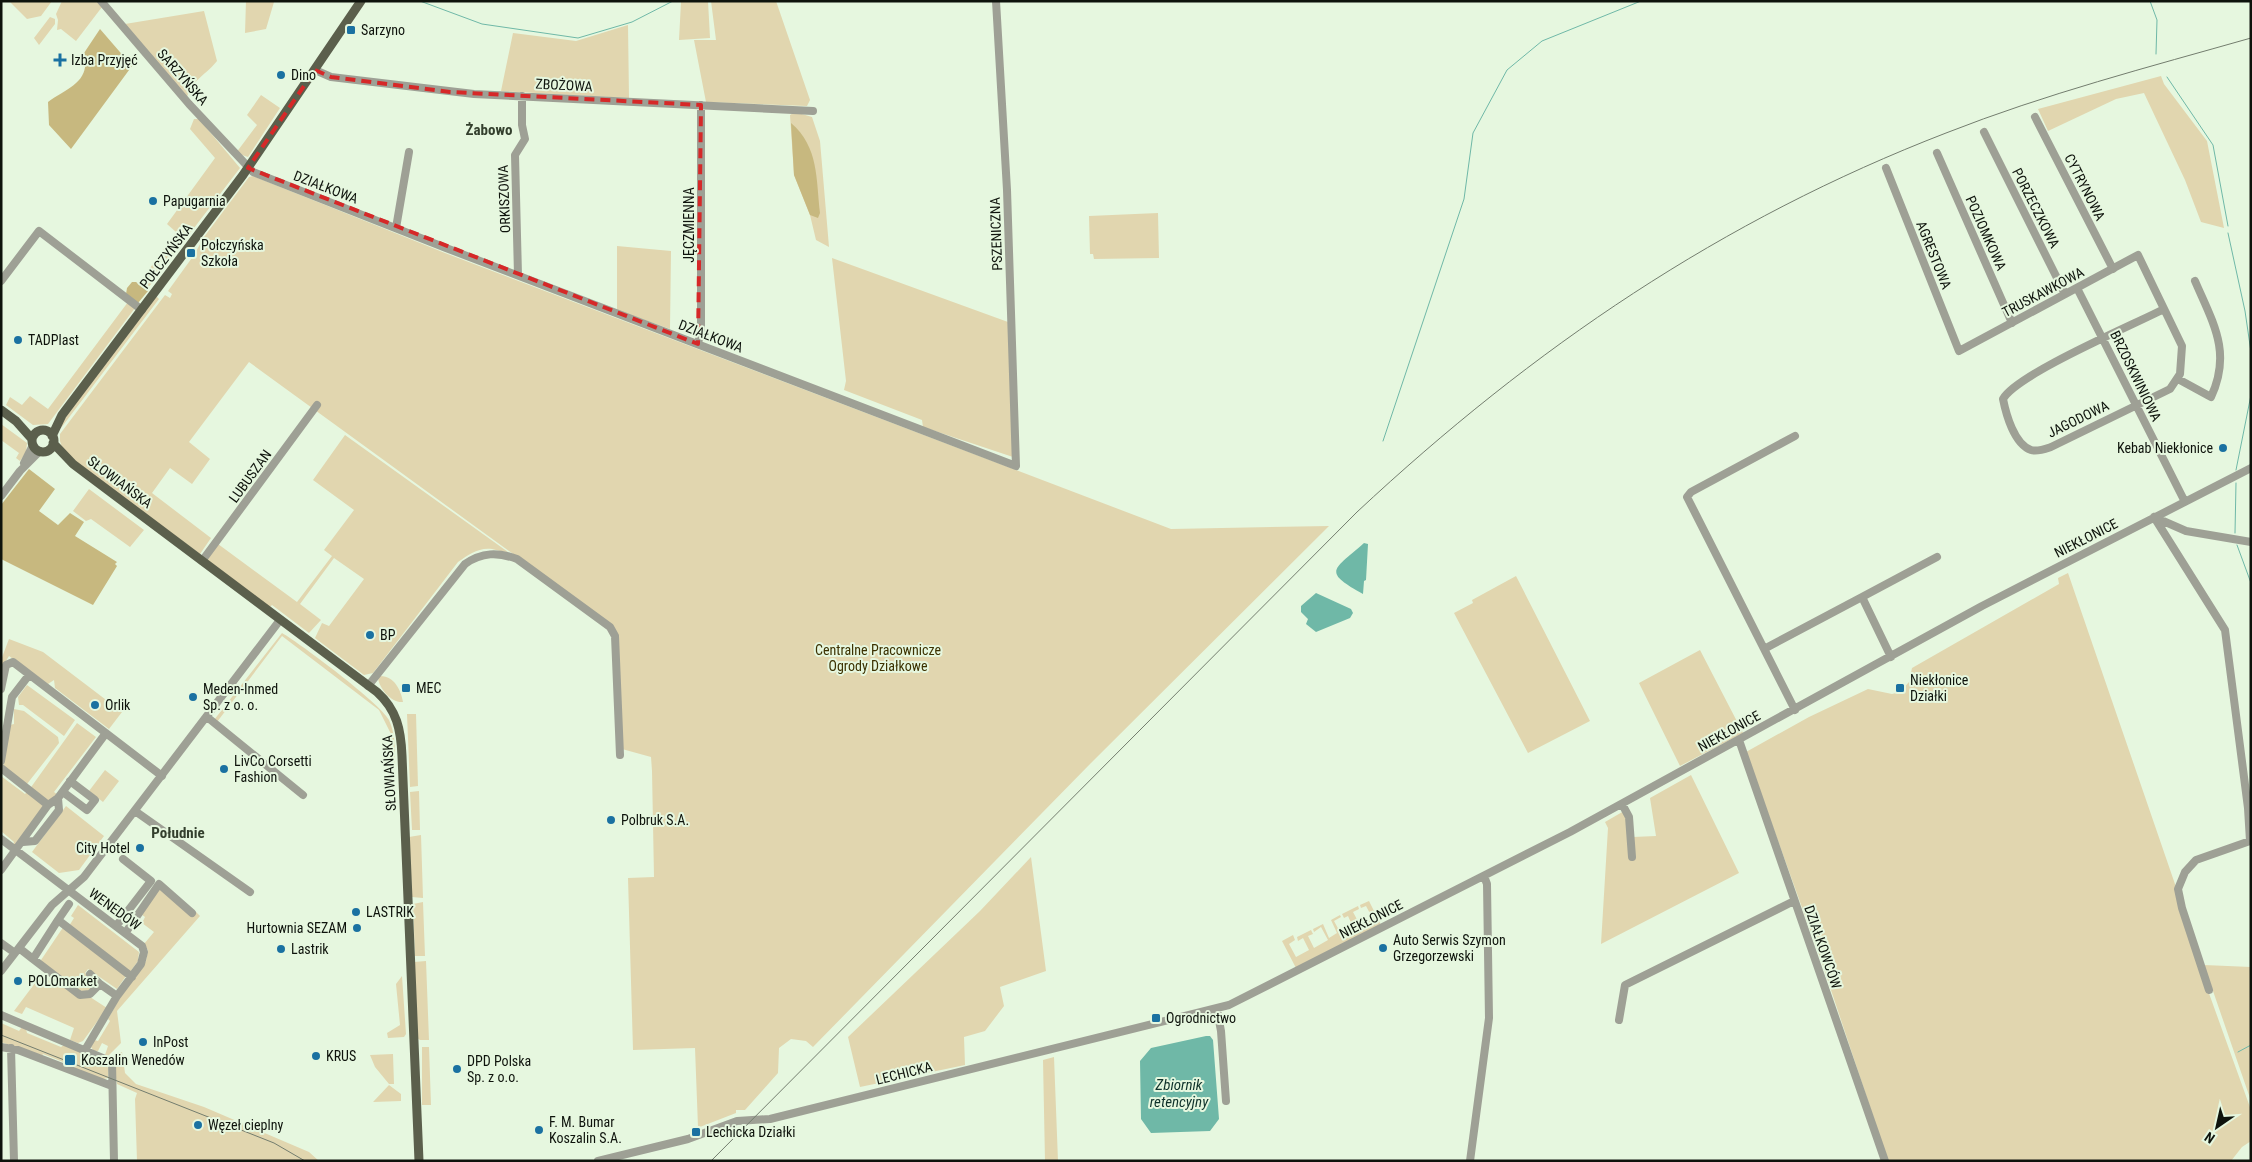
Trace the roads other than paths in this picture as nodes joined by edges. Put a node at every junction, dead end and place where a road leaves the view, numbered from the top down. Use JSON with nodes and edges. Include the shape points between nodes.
{"nodes":[{"id":1,"x":101,"y":1,"type":"edge"},
{"id":2,"x":360,"y":1,"type":"edge"},
{"id":3,"x":996,"y":1,"type":"edge"},
{"id":4,"x":315,"y":70,"type":"junction"},
{"id":5,"x":522,"y":96,"type":"junction"},
{"id":6,"x":701,"y":105,"type":"junction"},
{"id":7,"x":813,"y":111,"type":"dead end"},
{"id":8,"x":2035,"y":117,"type":"dead end"},
{"id":9,"x":1984,"y":132,"type":"dead end"},
{"id":10,"x":409,"y":152,"type":"dead end"},
{"id":11,"x":1937,"y":153,"type":"dead end"},
{"id":12,"x":248,"y":168,"type":"junction"},
{"id":13,"x":1886,"y":168,"type":"dead end"},
{"id":14,"x":396,"y":228,"type":"junction"},
{"id":15,"x":2114,"y":268,"type":"junction"},
{"id":16,"x":518,"y":275,"type":"junction"},
{"id":17,"x":1,"y":281,"type":"edge"},
{"id":18,"x":2195,"y":281,"type":"dead end"},
{"id":19,"x":2077,"y":288,"type":"junction"},
{"id":20,"x":2065,"y":294,"type":"junction"},
{"id":21,"x":2164,"y":309,"type":"junction"},
{"id":22,"x":142,"y":310,"type":"junction"},
{"id":23,"x":2012,"y":323,"type":"junction"},
{"id":24,"x":2104,"y":339,"type":"junction"},
{"id":25,"x":698,"y":344,"type":"junction"},
{"id":26,"x":1958,"y":351,"type":"joint"},
{"id":27,"x":2178,"y":378,"type":"junction"},
{"id":28,"x":317,"y":405,"type":"dead end"},
{"id":29,"x":2136,"y":405,"type":"junction"},
{"id":30,"x":1,"y":410,"type":"edge"},
{"id":31,"x":1795,"y":436,"type":"dead end"},
{"id":32,"x":42,"y":441,"type":"junction"},
{"id":33,"x":1016,"y":466,"type":"joint"},
{"id":34,"x":2251,"y":468,"type":"edge"},
{"id":35,"x":1,"y":496,"type":"edge"},
{"id":36,"x":2185,"y":502,"type":"junction"},
{"id":37,"x":2154,"y":517,"type":"junction"},
{"id":38,"x":2251,"y":542,"type":"edge"},
{"id":39,"x":1937,"y":557,"type":"dead end"},
{"id":40,"x":202,"y":561,"type":"junction"},
{"id":41,"x":1862,"y":597,"type":"junction"},
{"id":42,"x":280,"y":620,"type":"junction"},
{"id":43,"x":1764,"y":649,"type":"junction"},
{"id":44,"x":1891,"y":658,"type":"junction"},
{"id":45,"x":29,"y":675,"type":"junction"},
{"id":46,"x":368,"y":686,"type":"junction"},
{"id":47,"x":1,"y":689,"type":"edge"},
{"id":48,"x":1,"y":705,"type":"edge"},
{"id":49,"x":11,"y":706,"type":"junction"},
{"id":50,"x":1795,"y":710,"type":"junction"},
{"id":51,"x":206,"y":716,"type":"junction"},
{"id":52,"x":106,"y":734,"type":"junction"},
{"id":53,"x":1739,"y":740,"type":"junction"},
{"id":54,"x":620,"y":755,"type":"dead end"},
{"id":55,"x":1,"y":761,"type":"edge"},
{"id":56,"x":1,"y":768,"type":"edge"},
{"id":57,"x":162,"y":776,"type":"junction"},
{"id":58,"x":70,"y":781,"type":"junction"},
{"id":59,"x":60,"y":795,"type":"junction"},
{"id":60,"x":303,"y":795,"type":"dead end"},
{"id":61,"x":1622,"y":804,"type":"junction"},
{"id":62,"x":48,"y":805,"type":"junction"},
{"id":63,"x":135,"y":811,"type":"junction"},
{"id":64,"x":1,"y":839,"type":"edge"},
{"id":65,"x":23,"y":842,"type":"junction"},
{"id":66,"x":16,"y":851,"type":"junction"},
{"id":67,"x":1632,"y":856,"type":"dead end"},
{"id":68,"x":123,"y":859,"type":"dead end"},
{"id":69,"x":1,"y":870,"type":"edge"},
{"id":70,"x":1484,"y":876,"type":"junction"},
{"id":71,"x":69,"y":891,"type":"junction"},
{"id":72,"x":250,"y":892,"type":"dead end"},
{"id":73,"x":1794,"y":901,"type":"junction"},
{"id":74,"x":69,"y":904,"type":"dead end"},
{"id":75,"x":192,"y":913,"type":"dead end"},
{"id":76,"x":58,"y":920,"type":"junction"},
{"id":77,"x":117,"y":926,"type":"junction"},
{"id":78,"x":126,"y":932,"type":"junction"},
{"id":79,"x":1,"y":943,"type":"edge"},
{"id":80,"x":17,"y":950,"type":"junction"},
{"id":81,"x":33,"y":959,"type":"junction"},
{"id":82,"x":1,"y":971,"type":"edge"},
{"id":83,"x":90,"y":974,"type":"dead end"},
{"id":84,"x":132,"y":977,"type":"junction"},
{"id":85,"x":100,"y":984,"type":"junction"},
{"id":86,"x":2210,"y":990,"type":"dead end"},
{"id":87,"x":117,"y":996,"type":"junction"},
{"id":88,"x":1217,"y":1010,"type":"junction"},
{"id":89,"x":1,"y":1016,"type":"edge"},
{"id":90,"x":1619,"y":1020,"type":"dead end"},
{"id":91,"x":1,"y":1046,"type":"edge"},
{"id":92,"x":11,"y":1048,"type":"junction"},
{"id":93,"x":85,"y":1050,"type":"junction"},
{"id":94,"x":112,"y":1086,"type":"junction"},
{"id":95,"x":1226,"y":1101,"type":"dead end"},
{"id":96,"x":14,"y":1161,"type":"edge"},
{"id":97,"x":114,"y":1161,"type":"edge"},
{"id":98,"x":418,"y":1161,"type":"edge"},
{"id":99,"x":598,"y":1161,"type":"edge"},
{"id":100,"x":1470,"y":1161,"type":"edge"},
{"id":101,"x":1885,"y":1161,"type":"edge"}],
"edges":[{"from":1,"to":12,"type":"street","name":"SARZYŃSKA"},
{"from":2,"to":4,"type":"main road","name":"POŁCZYŃSKA"},
{"from":3,"to":33,"type":"street","name":"PSZENICZNA","via":[[1007,190]]},
{"from":4,"to":5,"type":"street","name":"ZBOŻOWA","via":[[331,77],[450,92]]},
{"from":4,"to":12,"type":"main road","name":"POŁCZYŃSKA"},
{"from":5,"to":6,"type":"street","name":"ZBOŻOWA"},
{"from":5,"to":16,"type":"street","name":"ORKISZOWA","via":[[525,139],[515,156]]},
{"from":6,"to":7,"type":"street","name":"ZBOŻOWA"},
{"from":6,"to":25,"type":"street","name":"JĘCZMIENNA","via":[[701,330]]},
{"from":8,"to":15,"type":"street","name":"CYTRYNOWA"},
{"from":9,"to":20,"type":"street","name":"PORZECZKOWA"},
{"from":10,"to":14,"type":"street"},
{"from":11,"to":23,"type":"street","name":"POZIOMKOWA"},
{"from":12,"to":14,"type":"street","name":"DZIAŁKOWA"},
{"from":12,"to":22,"type":"main road","name":"POŁCZYŃSKA"},
{"from":13,"to":26,"type":"street","name":"AGRESTOWA"},
{"from":14,"to":16,"type":"street","name":"DZIAŁKOWA"},
{"from":15,"to":19,"type":"street","name":"TRUSKAWKOWA"},
{"from":15,"to":21,"type":"street","name":"TRUSKAWKOWA","via":[[2138,255]]},
{"from":16,"to":25,"type":"street","name":"DZIAŁKOWA"},
{"from":17,"to":22,"type":"street","via":[[39,231]]},
{"from":18,"to":27,"type":"street","via":[[2220,341],[2222,363],[2211,397]]},
{"from":19,"to":20,"type":"street","name":"TRUSKAWKOWA"},
{"from":19,"to":24,"type":"street","name":"BRZOSKWINIOWA"},
{"from":20,"to":23,"type":"street","name":"TRUSKAWKOWA"},
{"from":21,"to":24,"type":"street","name":"JAGODOWA"},
{"from":21,"to":27,"type":"street","via":[[2182,346],[2183,360]]},
{"from":22,"to":32,"type":"main road","name":"POŁCZYŃSKA"},
{"from":23,"to":26,"type":"street","name":"TRUSKAWKOWA"},
{"from":24,"to":29,"type":"street","name":"BRZOSKWINIOWA"},
{"from":24,"to":29,"type":"street","name":"JAGODOWA","via":[[2016,384],[2003,399],[2007,417],[2021,442],[2036,451],[2051,447]]},
{"from":25,"to":33,"type":"street","name":"DZIAŁKOWA"},
{"from":27,"to":29,"type":"street","name":"JAGODOWA","via":[[2170,389]]},
{"from":28,"to":40,"type":"street","name":"LUBUSZAN"},
{"from":29,"to":36,"type":"street","name":"BRZOSKWINIOWA"},
{"from":30,"to":32,"type":"main road","name":"SŁOWIAŃSKA"},
{"from":31,"to":43,"type":"street","via":[[1687,497]]},
{"from":32,"to":35,"type":"street","name":"POŁCZYŃSKA"},
{"from":32,"to":40,"type":"main road","name":"SŁOWIAŃSKA"},
{"from":34,"to":36,"type":"street","name":"NIEKŁONICE"},
{"from":36,"to":37,"type":"street","name":"NIEKŁONICE"},
{"from":37,"to":38,"type":"street","via":[[2186,531]]},
{"from":37,"to":44,"type":"street","name":"NIEKŁONICE","via":[[1982,606]]},
{"from":37,"to":86,"type":"street","via":[[2225,630],[2248,808],[2250,841],[2196,860],[2185,872],[2178,889]]},
{"from":39,"to":41,"type":"street"},
{"from":40,"to":42,"type":"main road","name":"SŁOWIAŃSKA"},
{"from":41,"to":43,"type":"street"},
{"from":41,"to":44,"type":"street"},
{"from":42,"to":46,"type":"main road","name":"SŁOWIAŃSKA"},
{"from":42,"to":51,"type":"street","name":"WENEDÓW"},
{"from":43,"to":50,"type":"street"},
{"from":44,"to":50,"type":"street","name":"NIEKŁONICE"},
{"from":45,"to":47,"type":"street","via":[[9,662]]},
{"from":45,"to":49,"type":"street","via":[[12,697]]},
{"from":45,"to":52,"type":"street"},
{"from":46,"to":54,"type":"street","via":[[465,564],[485,554],[506,555],[517,559],[610,627],[615,636]]},
{"from":46,"to":98,"type":"main road","name":"SŁOWIAŃSKA","via":[[389,705],[401,730]]},
{"from":48,"to":49,"type":"street"},
{"from":49,"to":55,"type":"street"},
{"from":50,"to":53,"type":"street","name":"NIEKŁONICE"},
{"from":51,"to":57,"type":"street","name":"WENEDÓW"},
{"from":51,"to":60,"type":"street"},
{"from":52,"to":57,"type":"street"},
{"from":52,"to":58,"type":"street"},
{"from":53,"to":61,"type":"street","name":"NIEKŁONICE"},
{"from":53,"to":73,"type":"street","name":"DZIAŁKOWCÓW"},
{"from":56,"to":62,"type":"street"},
{"from":57,"to":63,"type":"street","name":"WENEDÓW"},
{"from":58,"to":59,"type":"street"},
{"from":58,"to":59,"type":"street","via":[[95,800],[87,810]]},
{"from":59,"to":62,"type":"street"},
{"from":59,"to":65,"type":"street","via":[[58,810],[35,841]]},
{"from":61,"to":67,"type":"street","via":[[1629,817]]},
{"from":61,"to":70,"type":"street","name":"NIEKŁONICE"},
{"from":62,"to":65,"type":"street"},
{"from":63,"to":71,"type":"street","name":"WENEDÓW","via":[[84,877]]},
{"from":63,"to":72,"type":"street"},
{"from":64,"to":66,"type":"street","name":"WENEDÓW"},
{"from":65,"to":66,"type":"street"},
{"from":66,"to":69,"type":"street"},
{"from":66,"to":71,"type":"street","name":"WENEDÓW"},
{"from":68,"to":77,"type":"street","via":[[151,880]]},
{"from":70,"to":88,"type":"street","name":"NIEKŁONICE"},
{"from":70,"to":100,"type":"street","via":[[1487,884],[1489,1018]]},
{"from":71,"to":77,"type":"street","name":"WENEDÓW"},
{"from":71,"to":80,"type":"street","name":"WENEDÓW","via":[[52,905]]},
{"from":73,"to":90,"type":"street","via":[[1625,985]]},
{"from":73,"to":101,"type":"street","name":"DZIAŁKOWCÓW"},
{"from":74,"to":76,"type":"street","name":"WENEDÓW"},
{"from":75,"to":78,"type":"street","via":[[159,884]]},
{"from":76,"to":81,"type":"street","name":"WENEDÓW"},
{"from":76,"to":84,"type":"street"},
{"from":77,"to":78,"type":"street","name":"WENEDÓW"},
{"from":78,"to":84,"type":"street","name":"WENEDÓW","via":[[139,942],[144,952]]},
{"from":79,"to":80,"type":"street"},
{"from":80,"to":81,"type":"street"},
{"from":80,"to":82,"type":"street","name":"WENEDÓW"},
{"from":81,"to":85,"type":"street","via":[[80,995],[90,994]]},
{"from":83,"to":85,"type":"street"},
{"from":84,"to":87,"type":"street","name":"WENEDÓW"},
{"from":85,"to":87,"type":"street"},
{"from":87,"to":93,"type":"street","name":"WENEDÓW"},
{"from":88,"to":95,"type":"street"},
{"from":88,"to":99,"type":"street","name":"LECHICKA","via":[[770,1118],[737,1121],[688,1139]]},
{"from":89,"to":93,"type":"street"},
{"from":91,"to":92,"type":"street"},
{"from":92,"to":94,"type":"street"},
{"from":92,"to":96,"type":"street"},
{"from":93,"to":94,"type":"street","via":[[112,1062]]},
{"from":94,"to":97,"type":"street"}]}
